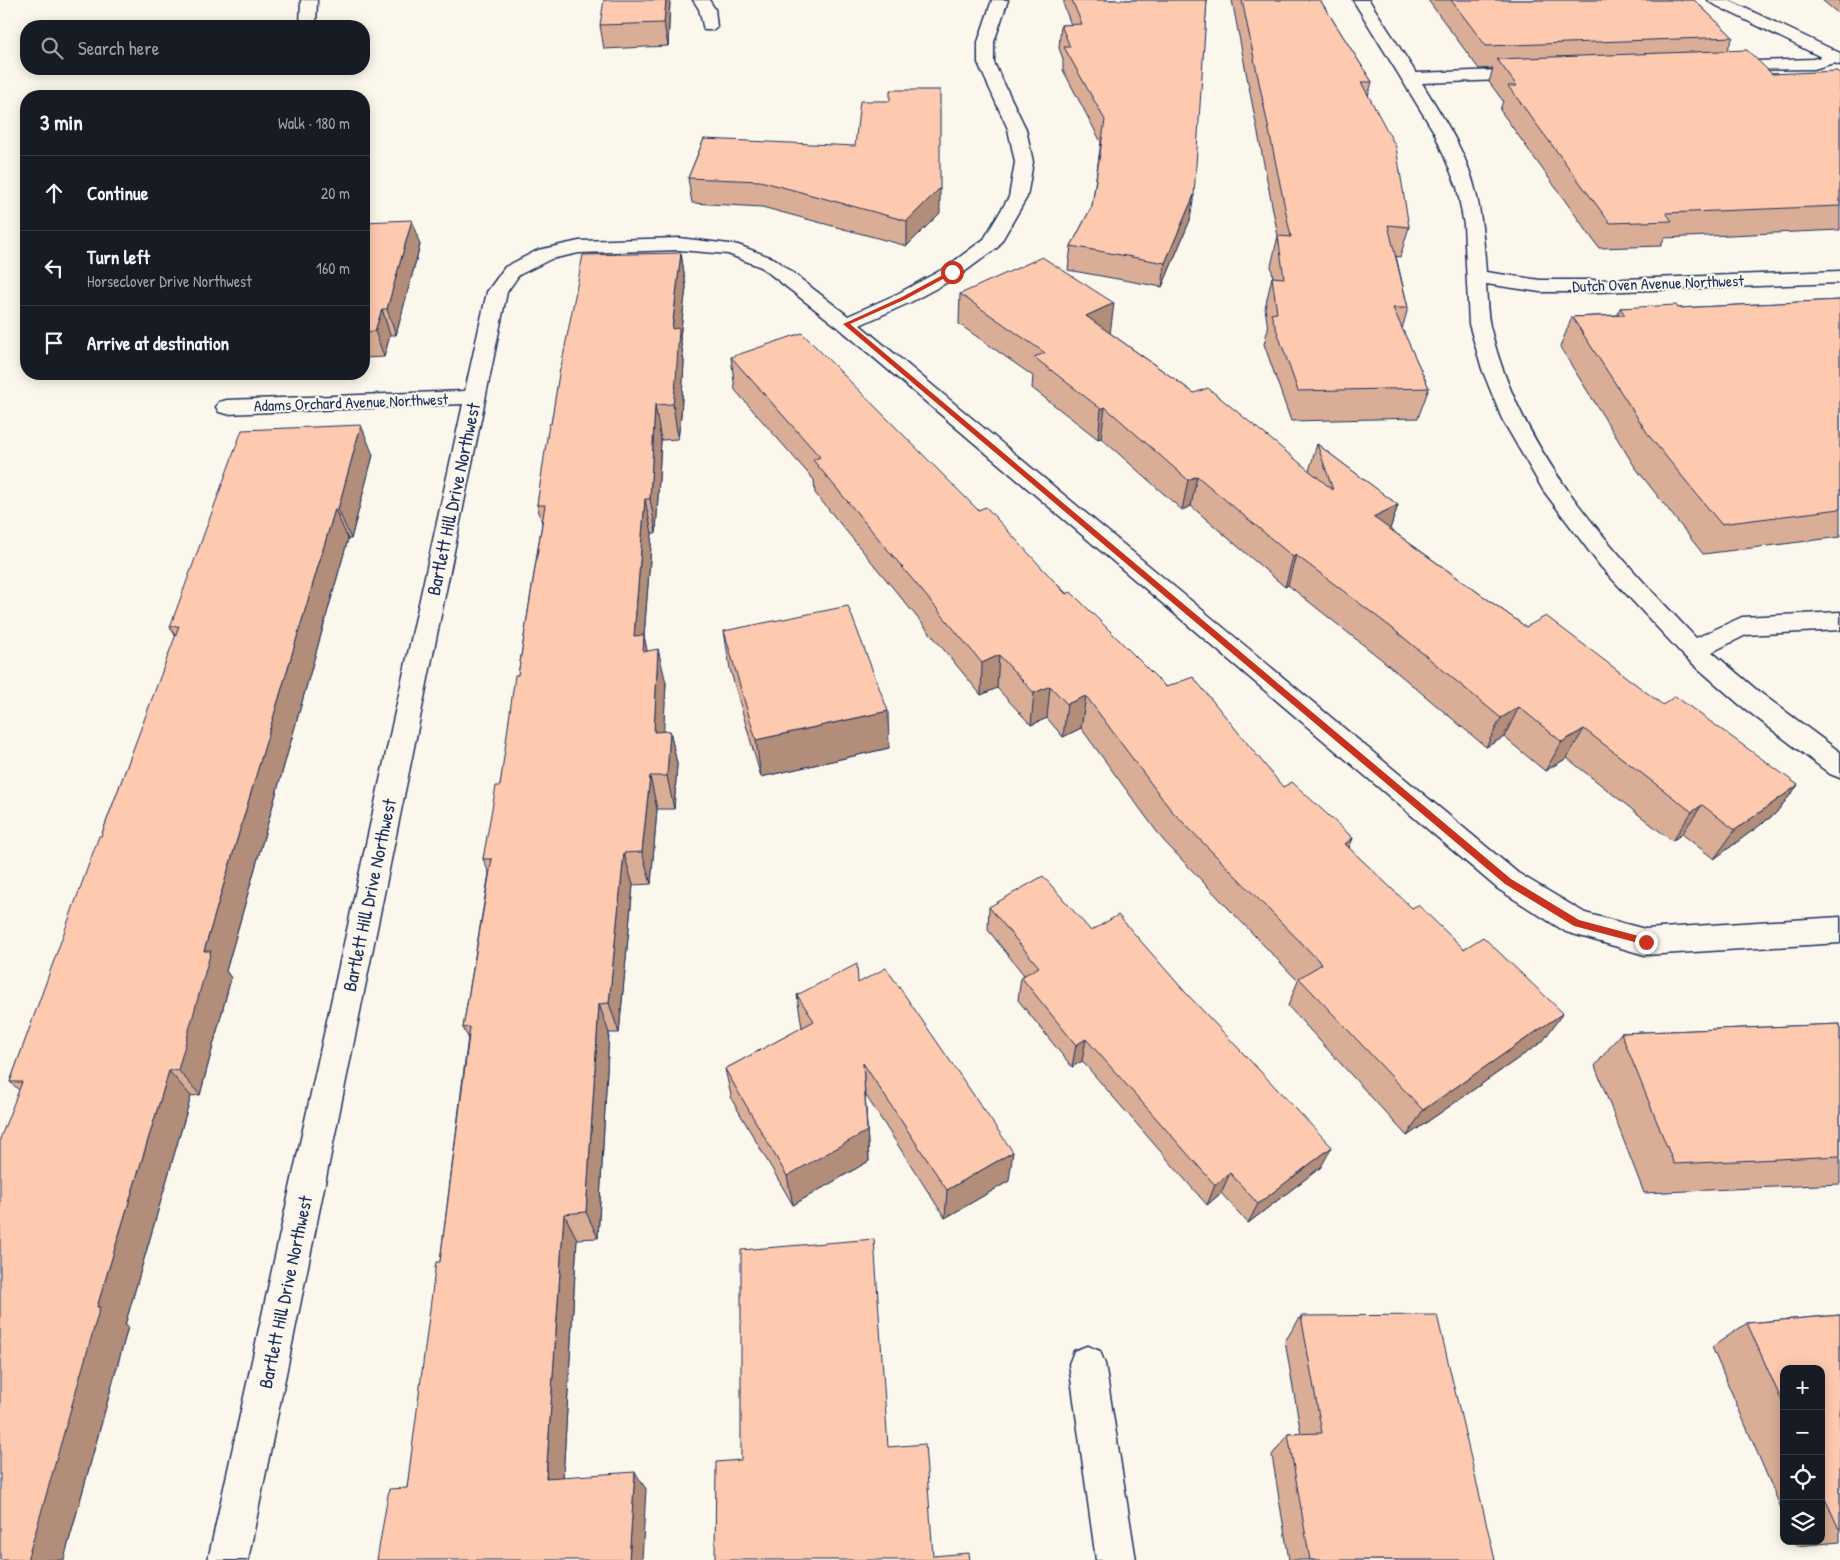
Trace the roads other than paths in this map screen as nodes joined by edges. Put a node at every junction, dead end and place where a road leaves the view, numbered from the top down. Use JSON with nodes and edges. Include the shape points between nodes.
{"nodes":[{"id":1,"x":309,"y":0,"type":"edge"},
{"id":2,"x":701,"y":0,"type":"edge"},
{"id":3,"x":1000,"y":0,"type":"edge"},
{"id":4,"x":1360,"y":0,"type":"edge"},
{"id":5,"x":1716,"y":0,"type":"edge"},
{"id":6,"x":308,"y":20,"type":"edge"},
{"id":7,"x":709,"y":27,"type":"dead end"},
{"id":8,"x":1838,"y":58,"type":"edge"},
{"id":9,"x":1716,"y":67,"type":"edge"},
{"id":10,"x":1549,"y":73,"type":"edge"},
{"id":11,"x":1411,"y":78,"type":"junction"},
{"id":12,"x":1477,"y":277,"type":"junction"},
{"id":13,"x":1840,"y":277,"type":"edge"},
{"id":14,"x":846,"y":324,"type":"junction"},
{"id":15,"x":474,"y":397,"type":"junction"},
{"id":16,"x":228,"y":408,"type":"dead end"},
{"id":17,"x":1840,"y":621,"type":"edge"},
{"id":18,"x":1694,"y":650,"type":"junction"},
{"id":19,"x":1840,"y":766,"type":"edge"},
{"id":20,"x":1840,"y":930,"type":"edge"},
{"id":21,"x":1088,"y":1364,"type":"dead end"},
{"id":22,"x":228,"y":1560,"type":"edge"},
{"id":23,"x":1116,"y":1560,"type":"edge"}],
"edges":[{"from":1,"to":6,"type":"street"},
{"from":2,"to":7,"type":"street","via":[[707,9]]},
{"from":3,"to":14,"type":"street","via":[[986,42],[986,63],[1017,129],[1024,162],[1018,197],[991,243],[960,266],[904,298]]},
{"from":4,"to":11,"type":"street"},
{"from":5,"to":8,"type":"street"},
{"from":8,"to":9,"type":"street","via":[[1814,64]]},
{"from":10,"to":11,"type":"street"},
{"from":11,"to":12,"type":"street","via":[[1443,132],[1466,187]]},
{"from":12,"to":13,"type":"street","name":"Dutch Oven Avenue Northwest","via":[[1540,286],[1598,286]]},
{"from":12,"to":18,"type":"street","via":[[1479,324],[1492,370],[1513,419],[1554,490],[1609,561]]},
{"from":14,"to":15,"type":"street","name":"Bartlett Hill Drive Northwest","via":[[768,263],[731,250],[678,244],[579,247],[544,254],[512,272],[497,292]]},
{"from":14,"to":20,"type":"street","name":"Bartlett Hill Drive Northwest","via":[[1500,875],[1523,891],[1577,923],[1646,942]]},
{"from":15,"to":16,"type":"street","name":"Adams Orchard Avenue Northwest"},
{"from":15,"to":22,"type":"street","name":"Bartlett Hill Drive Northwest"},
{"from":17,"to":18,"type":"street","via":[[1742,626]]},
{"from":18,"to":19,"type":"street","via":[[1749,698]]},
{"from":21,"to":23,"type":"street"}]}
